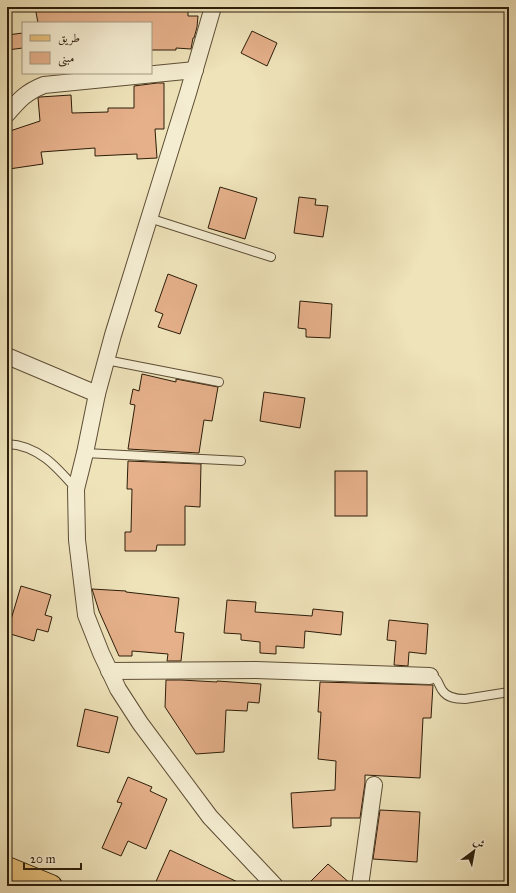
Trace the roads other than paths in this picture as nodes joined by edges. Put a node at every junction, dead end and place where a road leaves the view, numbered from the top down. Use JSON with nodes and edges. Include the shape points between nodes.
{"nodes":[{"id":1,"x":213,"y":7,"type":"edge"},
{"id":2,"x":195,"y":70,"type":"junction"},
{"id":3,"x":7,"y":114,"type":"edge"},
{"id":4,"x":149,"y":218,"type":"junction"},
{"id":5,"x":271,"y":257,"type":"dead end"},
{"id":6,"x":7,"y":356,"type":"edge"},
{"id":7,"x":106,"y":360,"type":"junction"},
{"id":8,"x":218,"y":382,"type":"dead end"},
{"id":9,"x":96,"y":394,"type":"junction"},
{"id":10,"x":7,"y":444,"type":"edge"},
{"id":11,"x":85,"y":454,"type":"junction"},
{"id":12,"x":241,"y":461,"type":"dead end"},
{"id":13,"x":76,"y":489,"type":"junction"},
{"id":14,"x":110,"y":671,"type":"junction"},
{"id":15,"x":430,"y":676,"type":"joint"},
{"id":16,"x":509,"y":692,"type":"edge"},
{"id":17,"x":374,"y":785,"type":"dead end"},
{"id":18,"x":7,"y":868,"type":"edge"},
{"id":19,"x":51,"y":886,"type":"edge"},
{"id":20,"x":275,"y":886,"type":"edge"},
{"id":21,"x":360,"y":886,"type":"edge"}],
"edges":[{"from":1,"to":2,"type":"street"},
{"from":2,"to":3,"type":"street","via":[[44,85],[24,95]]},
{"from":2,"to":4,"type":"street"},
{"from":4,"to":5,"type":"lane"},
{"from":4,"to":7,"type":"street"},
{"from":6,"to":9,"type":"street"},
{"from":7,"to":8,"type":"lane"},
{"from":7,"to":9,"type":"street"},
{"from":9,"to":11,"type":"street"},
{"from":10,"to":13,"type":"lane","via":[[29,448],[44,456]]},
{"from":11,"to":12,"type":"lane"},
{"from":11,"to":13,"type":"street"},
{"from":13,"to":14,"type":"street","via":[[77,540],[86,615]]},
{"from":14,"to":15,"type":"street","via":[[256,670]]},
{"from":14,"to":20,"type":"street","via":[[118,690],[140,723],[210,817]]},
{"from":15,"to":16,"type":"lane","via":[[437,679],[447,695],[458,700]]},
{"from":17,"to":21,"type":"street"},
{"from":18,"to":19,"type":"main road"}]}
